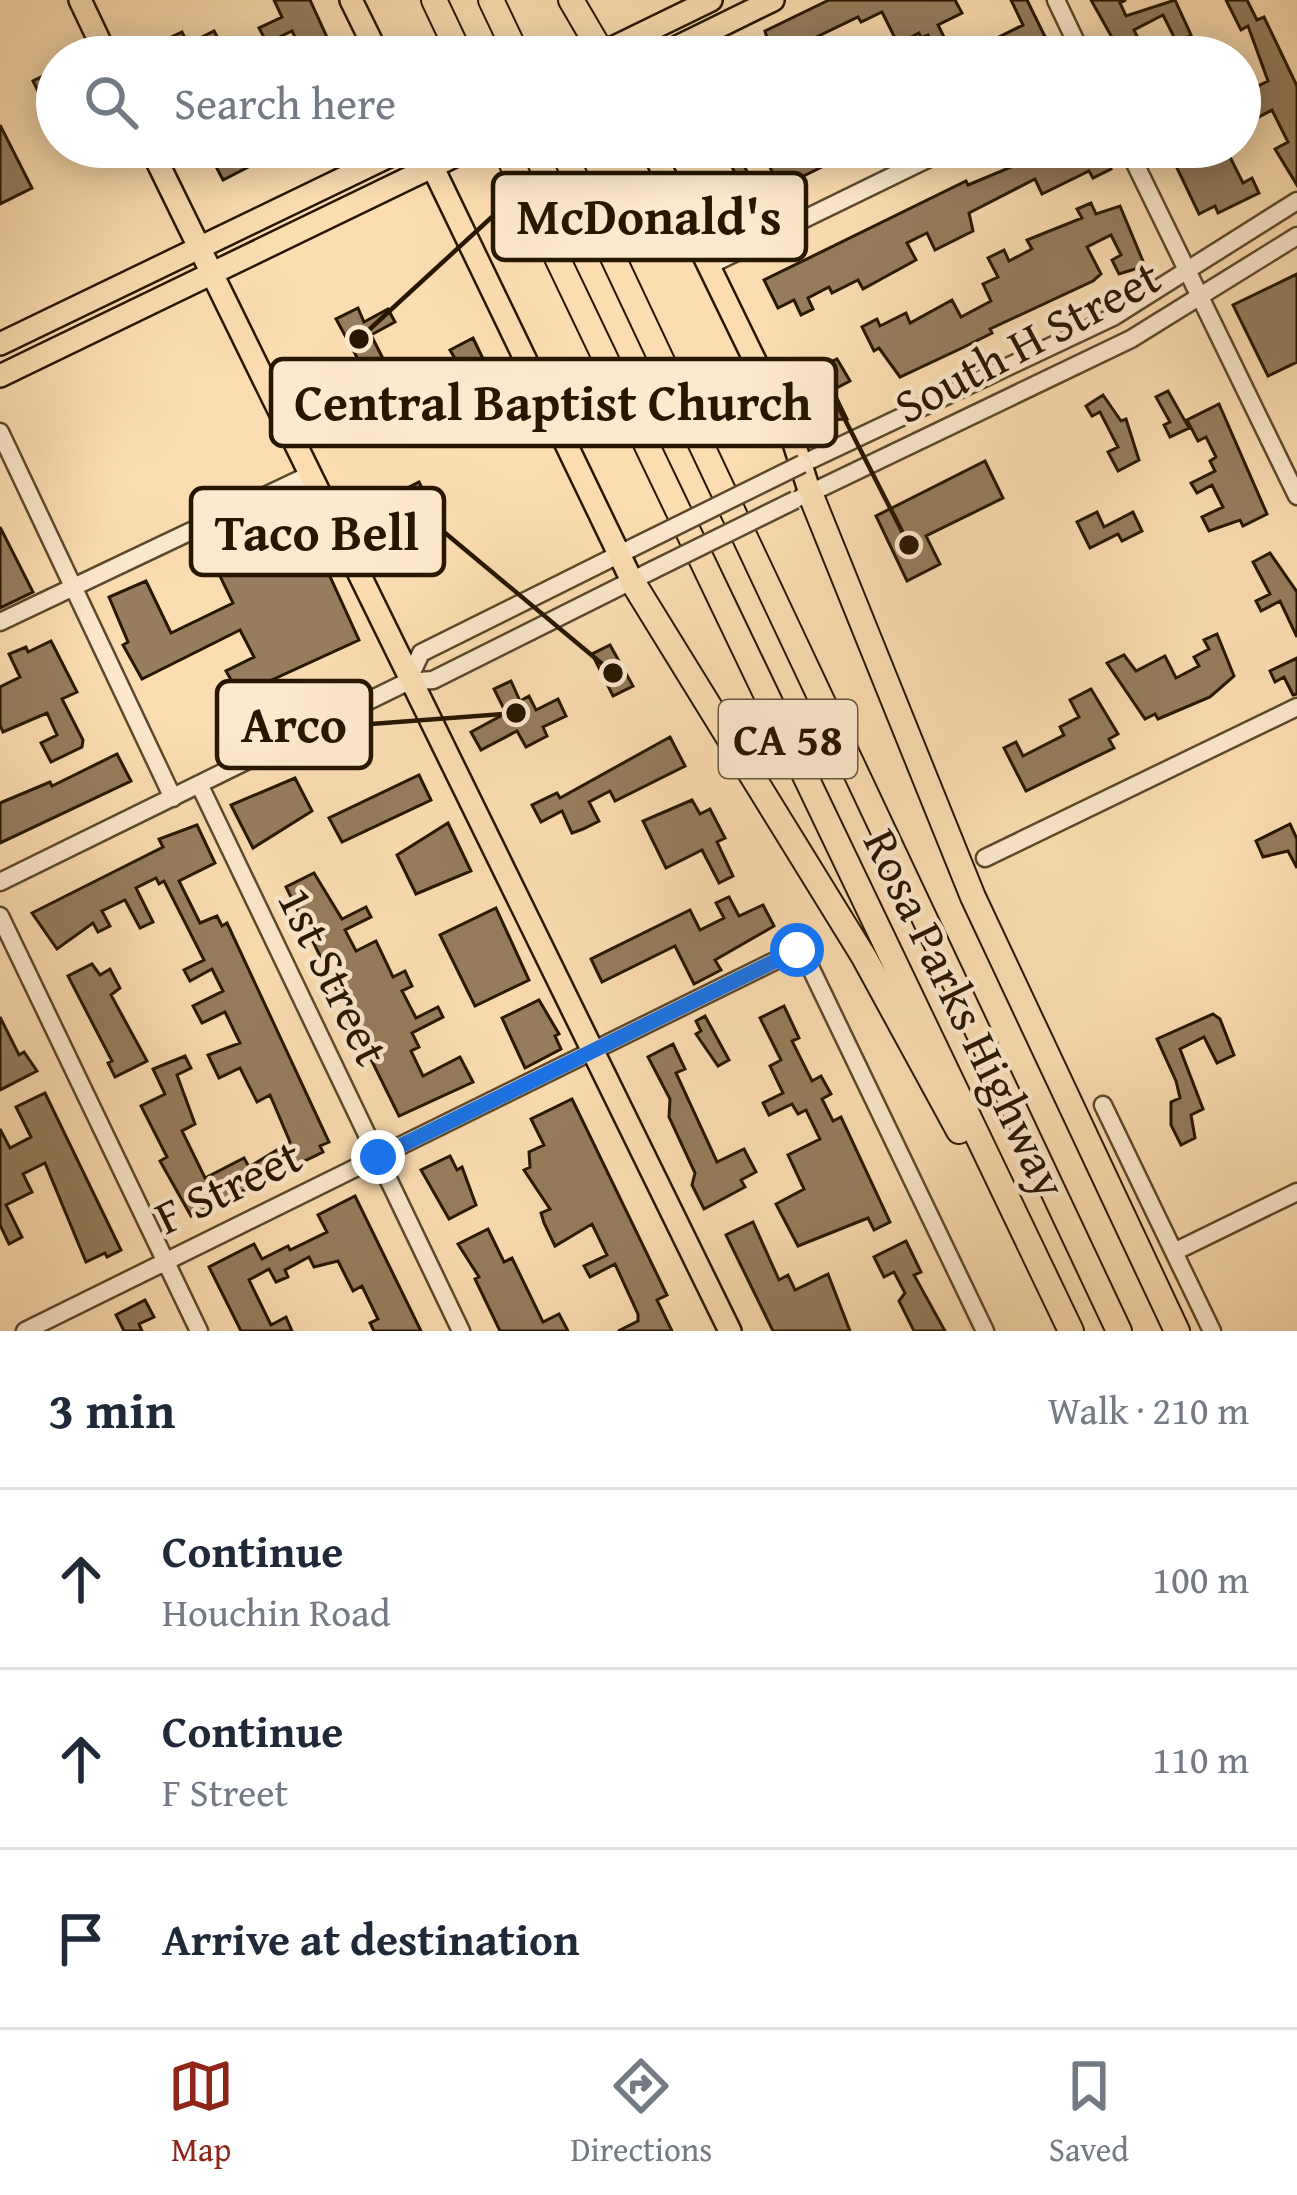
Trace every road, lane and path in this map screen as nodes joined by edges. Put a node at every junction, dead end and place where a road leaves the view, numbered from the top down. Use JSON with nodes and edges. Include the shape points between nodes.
{"nodes":[{"id":1,"x":80,"y":0,"type":"edge"},
{"id":2,"x":351,"y":0,"type":"edge"},
{"id":3,"x":434,"y":0,"type":"edge"},
{"id":4,"x":491,"y":0,"type":"edge"},
{"id":5,"x":571,"y":0,"type":"edge"},
{"id":6,"x":711,"y":0,"type":"edge"},
{"id":7,"x":756,"y":0,"type":"edge"},
{"id":8,"x":773,"y":0,"type":"edge"},
{"id":9,"x":1056,"y":0,"type":"edge"},
{"id":10,"x":736,"y":17,"type":"junction"},
{"id":11,"x":97,"y":36,"type":"edge"},
{"id":12,"x":369,"y":36,"type":"edge"},
{"id":13,"x":451,"y":36,"type":"edge"},
{"id":14,"x":508,"y":36,"type":"edge"},
{"id":15,"x":590,"y":36,"type":"edge"},
{"id":16,"x":640,"y":36,"type":"edge"},
{"id":17,"x":698,"y":36,"type":"edge"},
{"id":18,"x":1074,"y":36,"type":"edge"},
{"id":19,"x":160,"y":168,"type":"edge"},
{"id":20,"x":365,"y":168,"type":"edge"},
{"id":21,"x":408,"y":168,"type":"edge"},
{"id":22,"x":433,"y":168,"type":"edge"},
{"id":23,"x":514,"y":168,"type":"edge"},
{"id":24,"x":571,"y":168,"type":"edge"},
{"id":25,"x":662,"y":168,"type":"edge"},
{"id":26,"x":909,"y":168,"type":"edge"},
{"id":27,"x":1137,"y":168,"type":"edge"},
{"id":28,"x":1297,"y":201,"type":"edge"},
{"id":29,"x":1297,"y":236,"type":"edge"},
{"id":30,"x":199,"y":249,"type":"junction"},
{"id":31,"x":710,"y":265,"type":"junction"},
{"id":32,"x":1186,"y":268,"type":"junction"},
{"id":33,"x":212,"y":274,"type":"junction"},
{"id":34,"x":1199,"y":295,"type":"junction"},
{"id":35,"x":0,"y":344,"type":"edge"},
{"id":36,"x":0,"y":376,"type":"edge"},
{"id":37,"x":0,"y":432,"type":"edge"},
{"id":38,"x":802,"y":464,"type":"junction"},
{"id":39,"x":307,"y":476,"type":"junction"},
{"id":40,"x":1297,"y":496,"type":"edge"},
{"id":41,"x":803,"y":497,"type":"junction"},
{"id":42,"x":619,"y":554,"type":"junction"},
{"id":43,"x":643,"y":576,"type":"junction"},
{"id":44,"x":73,"y":588,"type":"junction"},
{"id":45,"x":0,"y":622,"type":"edge"},
{"id":46,"x":407,"y":682,"type":"junction"},
{"id":47,"x":1297,"y":707,"type":"edge"},
{"id":48,"x":200,"y":785,"type":"junction"},
{"id":49,"x":173,"y":799,"type":"junction"},
{"id":50,"x":985,"y":858,"type":"dead end"},
{"id":51,"x":0,"y":882,"type":"edge"},
{"id":52,"x":0,"y":916,"type":"edge"},
{"id":53,"x":596,"y":1052,"type":"junction"},
{"id":54,"x":1102,"y":1105,"type":"dead end"},
{"id":55,"x":378,"y":1157,"type":"junction"},
{"id":56,"x":1297,"y":1192,"type":"edge"},
{"id":57,"x":1174,"y":1252,"type":"junction"},
{"id":58,"x":165,"y":1260,"type":"junction"},
{"id":59,"x":25,"y":1331,"type":"edge"},
{"id":60,"x":199,"y":1331,"type":"edge"},
{"id":61,"x":461,"y":1331,"type":"edge"},
{"id":62,"x":730,"y":1331,"type":"edge"},
{"id":63,"x":985,"y":1331,"type":"edge"},
{"id":64,"x":1070,"y":1331,"type":"edge"},
{"id":65,"x":1119,"y":1331,"type":"edge"},
{"id":66,"x":1177,"y":1331,"type":"edge"},
{"id":67,"x":1212,"y":1331,"type":"edge"}],
"edges":[{"from":1,"to":11,"type":"main road"},
{"from":2,"to":12,"type":"main road"},
{"from":3,"to":13,"type":"highway"},
{"from":4,"to":14,"type":"highway"},
{"from":5,"to":15,"type":"highway"},
{"from":6,"to":16,"type":"main road"},
{"from":7,"to":10,"type":"main road"},
{"from":8,"to":10,"type":"main road"},
{"from":9,"to":18,"type":"street"},
{"from":10,"to":17,"type":"main road"},
{"from":19,"to":30,"type":"main road"},
{"from":20,"to":30,"type":"main road"},
{"from":21,"to":33,"type":"main road"},
{"from":22,"to":42,"type":"main road"},
{"from":23,"to":64,"type":"highway","name":"Rosa Parks Highway","number":"CA 58"},
{"from":24,"to":65,"type":"highway","name":"Rosa Parks Highway","number":"CA 58"},
{"from":25,"to":31,"type":"main road"},
{"from":26,"to":31,"type":"street"},
{"from":27,"to":32,"type":"street"},
{"from":28,"to":32,"type":"street","name":"South H Street"},
{"from":29,"to":34,"type":"street","name":"South H Street"},
{"from":30,"to":33,"type":"main road"},
{"from":30,"to":35,"type":"main road"},
{"from":31,"to":38,"type":"main road"},
{"from":32,"to":34,"type":"street"},
{"from":32,"to":38,"type":"street","name":"South H Street","via":[[1113,317]]},
{"from":33,"to":36,"type":"main road"},
{"from":33,"to":39,"type":"main road"},
{"from":34,"to":40,"type":"street"},
{"from":34,"to":41,"type":"street","name":"South H Street","via":[[1047,382]]},
{"from":37,"to":44,"type":"street"},
{"from":38,"to":41,"type":"main road"},
{"from":38,"to":42,"type":"street","name":"South H Street","bridge":true},
{"from":39,"to":44,"type":"street"},
{"from":39,"to":46,"type":"main road"},
{"from":41,"to":43,"type":"street","name":"South H Street","bridge":true},
{"from":41,"to":66,"type":"highway","via":[[973,897]]},
{"from":42,"to":43,"type":"main road"},
{"from":42,"to":46,"type":"street","name":"South H Street","via":[[422,653]]},
{"from":43,"to":46,"type":"street","name":"South H Street","via":[[433,680]]},
{"from":43,"to":64,"type":"highway"},
{"from":44,"to":45,"type":"street"},
{"from":44,"to":49,"type":"street"},
{"from":46,"to":48,"type":"street"},
{"from":46,"to":53,"type":"main road"},
{"from":47,"to":50,"type":"street"},
{"from":48,"to":49,"type":"street"},
{"from":48,"to":55,"type":"street","name":"1st Street"},
{"from":49,"to":51,"type":"street"},
{"from":52,"to":58,"type":"street"},
{"from":53,"to":55,"type":"street","name":"F Street"},
{"from":53,"to":62,"type":"main road"},
{"from":53,"to":63,"type":"street","name":"F Street","via":[[802,948]]},
{"from":54,"to":57,"type":"street"},
{"from":55,"to":58,"type":"street","name":"F Street"},
{"from":55,"to":61,"type":"street","name":"1st Street"},
{"from":56,"to":57,"type":"street"},
{"from":57,"to":67,"type":"street"},
{"from":58,"to":59,"type":"street","name":"F Street"},
{"from":58,"to":60,"type":"street"}]}
